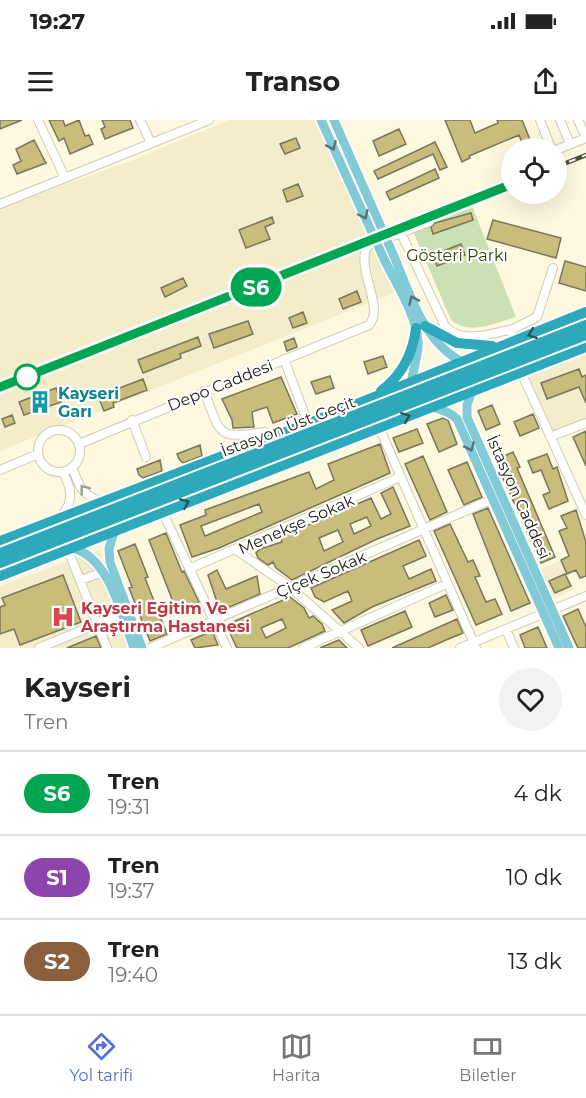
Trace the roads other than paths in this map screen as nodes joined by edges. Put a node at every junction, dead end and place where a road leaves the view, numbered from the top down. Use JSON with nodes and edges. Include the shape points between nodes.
{"nodes":[{"id":1,"x":38,"y":120,"type":"edge"},
{"id":2,"x":140,"y":120,"type":"edge"},
{"id":3,"x":209,"y":120,"type":"edge"},
{"id":4,"x":321,"y":120,"type":"edge"},
{"id":5,"x":334,"y":120,"type":"edge"},
{"id":6,"x":540,"y":120,"type":"edge"},
{"id":7,"x":560,"y":120,"type":"edge"},
{"id":8,"x":578,"y":120,"type":"edge"},
{"id":9,"x":547,"y":138,"type":"edge"},
{"id":10,"x":151,"y":143,"type":"junction"},
{"id":11,"x":570,"y":144,"type":"junction"},
{"id":12,"x":567,"y":145,"type":"edge"},
{"id":13,"x":65,"y":178,"type":"junction"},
{"id":14,"x":0,"y":204,"type":"edge"},
{"id":15,"x":429,"y":222,"type":"dead end"},
{"id":16,"x":401,"y":233,"type":"junction"},
{"id":17,"x":389,"y":257,"type":"junction"},
{"id":18,"x":553,"y":268,"type":"dead end"},
{"id":19,"x":586,"y":312,"type":"edge"},
{"id":20,"x":586,"y":325,"type":"edge"},
{"id":21,"x":421,"y":327,"type":"junction"},
{"id":22,"x":513,"y":329,"type":"junction"},
{"id":23,"x":586,"y":335,"type":"edge"},
{"id":24,"x":507,"y":343,"type":"junction"},
{"id":25,"x":586,"y":347,"type":"edge"},
{"id":26,"x":284,"y":359,"type":"junction"},
{"id":27,"x":460,"y":361,"type":"junction"},
{"id":28,"x":521,"y":372,"type":"junction"},
{"id":29,"x":410,"y":382,"type":"junction"},
{"id":30,"x":204,"y":391,"type":"junction"},
{"id":31,"x":472,"y":391,"type":"junction"},
{"id":32,"x":367,"y":399,"type":"junction"},
{"id":33,"x":433,"y":406,"type":"junction"},
{"id":34,"x":132,"y":420,"type":"junction"},
{"id":35,"x":308,"y":423,"type":"junction"},
{"id":36,"x":586,"y":423,"type":"edge"},
{"id":37,"x":379,"y":427,"type":"junction"},
{"id":38,"x":265,"y":432,"type":"dead end"},
{"id":39,"x":550,"y":437,"type":"junction"},
{"id":40,"x":79,"y":444,"type":"junction"},
{"id":41,"x":38,"y":454,"type":"junction"},
{"id":42,"x":146,"y":458,"type":"dead end"},
{"id":43,"x":72,"y":467,"type":"junction"},
{"id":44,"x":0,"y":470,"type":"edge"},
{"id":45,"x":63,"y":472,"type":"junction"},
{"id":46,"x":400,"y":477,"type":"junction"},
{"id":47,"x":132,"y":491,"type":"junction"},
{"id":48,"x":493,"y":499,"type":"junction"},
{"id":49,"x":104,"y":501,"type":"junction"},
{"id":50,"x":585,"y":510,"type":"edge"},
{"id":51,"x":163,"y":513,"type":"junction"},
{"id":52,"x":57,"y":519,"type":"junction"},
{"id":53,"x":147,"y":519,"type":"junction"},
{"id":54,"x":27,"y":530,"type":"junction"},
{"id":55,"x":422,"y":530,"type":"junction"},
{"id":56,"x":114,"y":532,"type":"junction"},
{"id":57,"x":0,"y":541,"type":"edge"},
{"id":58,"x":70,"y":549,"type":"junction"},
{"id":59,"x":236,"y":550,"type":"junction"},
{"id":60,"x":0,"y":554,"type":"edge"},
{"id":61,"x":38,"y":562,"type":"junction"},
{"id":62,"x":0,"y":563,"type":"edge"},
{"id":63,"x":190,"y":568,"type":"junction"},
{"id":64,"x":104,"y":572,"type":"junction"},
{"id":65,"x":0,"y":576,"type":"edge"},
{"id":66,"x":80,"y":580,"type":"junction"},
{"id":67,"x":446,"y":584,"type":"junction"},
{"id":68,"x":290,"y":587,"type":"junction"},
{"id":69,"x":586,"y":596,"type":"edge"},
{"id":70,"x":553,"y":609,"type":"junction"},
{"id":71,"x":543,"y":613,"type":"junction"},
{"id":72,"x":121,"y":614,"type":"junction"},
{"id":73,"x":215,"y":620,"type":"junction"},
{"id":74,"x":97,"y":624,"type":"junction"},
{"id":75,"x":506,"y":629,"type":"junction"},
{"id":76,"x":342,"y":631,"type":"junction"},
{"id":77,"x":475,"y":645,"type":"edge"},
{"id":78,"x":39,"y":648,"type":"edge"},
{"id":79,"x":107,"y":648,"type":"edge"},
{"id":80,"x":134,"y":648,"type":"edge"},
{"id":81,"x":142,"y":648,"type":"edge"},
{"id":82,"x":150,"y":648,"type":"edge"},
{"id":83,"x":227,"y":648,"type":"edge"},
{"id":84,"x":303,"y":648,"type":"edge"},
{"id":85,"x":359,"y":648,"type":"edge"},
{"id":86,"x":460,"y":648,"type":"edge"},
{"id":87,"x":514,"y":648,"type":"edge"},
{"id":88,"x":559,"y":648,"type":"edge"},
{"id":89,"x":569,"y":648,"type":"edge"}],
"edges":[{"from":1,"to":13,"type":"street"},
{"from":2,"to":10,"type":"street"},
{"from":3,"to":10,"type":"street"},
{"from":4,"to":17,"type":"main road","one_way":true,"bridge":true},
{"from":5,"to":17,"type":"main road","bridge":true},
{"from":6,"to":9,"type":"street"},
{"from":7,"to":11,"type":"street"},
{"from":8,"to":11,"type":"street","via":[[586,138]]},
{"from":10,"to":13,"type":"street"},
{"from":11,"to":12,"type":"street"},
{"from":13,"to":14,"type":"street"},
{"from":15,"to":16,"type":"street"},
{"from":16,"to":22,"type":"street","via":[[451,332],[466,337]]},
{"from":16,"to":26,"type":"street","name":"Depo Caddesi","via":[[366,249],[364,263],[375,314],[372,323]]},
{"from":17,"to":21,"type":"main road"},
{"from":18,"to":22,"type":"street","via":[[537,317]]},
{"from":19,"to":24,"type":"highway","one_way":true},
{"from":20,"to":60,"type":"highway","name":"İstasyon Üst Geçit","bridge":true},
{"from":21,"to":24,"type":"highway","via":[[466,345]]},
{"from":21,"to":27,"type":"main road"},
{"from":21,"to":29,"type":"main road","via":[[419,353]]},
{"from":21,"to":32,"type":"highway","via":[[401,370]]},
{"from":22,"to":24,"type":"street"},
{"from":23,"to":62,"type":"highway","name":"İstasyon Üst Geçit","bridge":true},
{"from":24,"to":27,"type":"highway"},
{"from":25,"to":28,"type":"highway"},
{"from":26,"to":30,"type":"street","name":"Depo Caddesi"},
{"from":26,"to":35,"type":"street"},
{"from":27,"to":29,"type":"highway"},
{"from":27,"to":31,"type":"main road","name":"İstasyon Caddesi","via":[[473,374]]},
{"from":28,"to":31,"type":"highway"},
{"from":28,"to":39,"type":"street"},
{"from":29,"to":32,"type":"highway"},
{"from":29,"to":33,"type":"main road","name":"İstasyon Caddesi","via":[[418,400]]},
{"from":30,"to":34,"type":"street","name":"Depo Caddesi"},
{"from":30,"to":38,"type":"street","via":[[224,434]]},
{"from":31,"to":33,"type":"highway"},
{"from":31,"to":70,"type":"main road","name":"İstasyon Caddesi","via":[[467,417]]},
{"from":32,"to":35,"type":"highway"},
{"from":37,"to":33,"type":"highway","one_way":true},
{"from":33,"to":48,"type":"main road","name":"İstasyon Caddesi","one_way":true,"via":[[458,419]]},
{"from":34,"to":40,"type":"street","name":"Depo Caddesi"},
{"from":34,"to":42,"type":"street"},
{"from":35,"to":47,"type":"highway"},
{"from":36,"to":39,"type":"street"},
{"from":37,"to":46,"type":"street"},
{"from":51,"to":37,"type":"highway","one_way":true},
{"from":39,"to":50,"type":"street"},
{"from":40,"to":41,"type":"street","via":[[71,434],[54,431],[40,441]]},
{"from":40,"to":43,"type":"street","via":[[79,457]]},
{"from":41,"to":44,"type":"street"},
{"from":41,"to":45,"type":"street","via":[[47,468]]},
{"from":43,"to":45,"type":"street"},
{"from":49,"to":43,"type":"street","one_way":true,"via":[[82,490]]},
{"from":45,"to":52,"type":"street","via":[[71,497],[66,511]]},
{"from":46,"to":55,"type":"street"},
{"from":46,"to":59,"type":"street","name":"Menekşe Sokak"},
{"from":47,"to":49,"type":"highway"},
{"from":47,"to":53,"type":"highway","via":[[126,499],[126,510],[133,518]]},
{"from":48,"to":55,"type":"street","name":"Çiçek Sokak"},
{"from":48,"to":71,"type":"main road","name":"İstasyon Caddesi"},
{"from":49,"to":52,"type":"highway"},
{"from":49,"to":56,"type":"highway","via":[[115,504],[122,513],[121,524]]},
{"from":51,"to":53,"type":"highway"},
{"from":51,"to":63,"type":"street"},
{"from":52,"to":54,"type":"highway"},
{"from":52,"to":58,"type":"highway","via":[[51,528],[52,539],[62,548]]},
{"from":53,"to":56,"type":"highway"},
{"from":54,"to":57,"type":"highway"},
{"from":54,"to":61,"type":"highway","via":[[39,533],[46,542],[45,553]]},
{"from":55,"to":67,"type":"street"},
{"from":55,"to":68,"type":"street","name":"Çiçek Sokak"},
{"from":56,"to":58,"type":"highway"},
{"from":56,"to":81,"type":"main road","via":[[110,562]]},
{"from":58,"to":61,"type":"highway"},
{"from":58,"to":64,"type":"main road","via":[[94,558]]},
{"from":58,"to":66,"type":"street"},
{"from":59,"to":63,"type":"street","name":"Menekşe Sokak"},
{"from":59,"to":68,"type":"street"},
{"from":61,"to":65,"type":"highway"},
{"from":63,"to":73,"type":"street"},
{"from":64,"to":66,"type":"street"},
{"from":64,"to":72,"type":"main road"},
{"from":66,"to":74,"type":"street"},
{"from":67,"to":76,"type":"street"},
{"from":67,"to":77,"type":"street"},
{"from":68,"to":73,"type":"street","name":"Çiçek Sokak"},
{"from":68,"to":76,"type":"street"},
{"from":69,"to":70,"type":"street"},
{"from":70,"to":71,"type":"street"},
{"from":70,"to":89,"type":"main road","name":"İstasyon Caddesi"},
{"from":71,"to":75,"type":"street"},
{"from":71,"to":88,"type":"main road","name":"İstasyon Caddesi"},
{"from":72,"to":74,"type":"street"},
{"from":72,"to":80,"type":"main road"},
{"from":73,"to":82,"type":"street","name":"Çiçek Sokak"},
{"from":73,"to":83,"type":"street"},
{"from":74,"to":78,"type":"street"},
{"from":74,"to":79,"type":"street"},
{"from":75,"to":77,"type":"street"},
{"from":75,"to":87,"type":"street"},
{"from":76,"to":84,"type":"street"},
{"from":76,"to":85,"type":"street"},
{"from":77,"to":86,"type":"street"}]}
